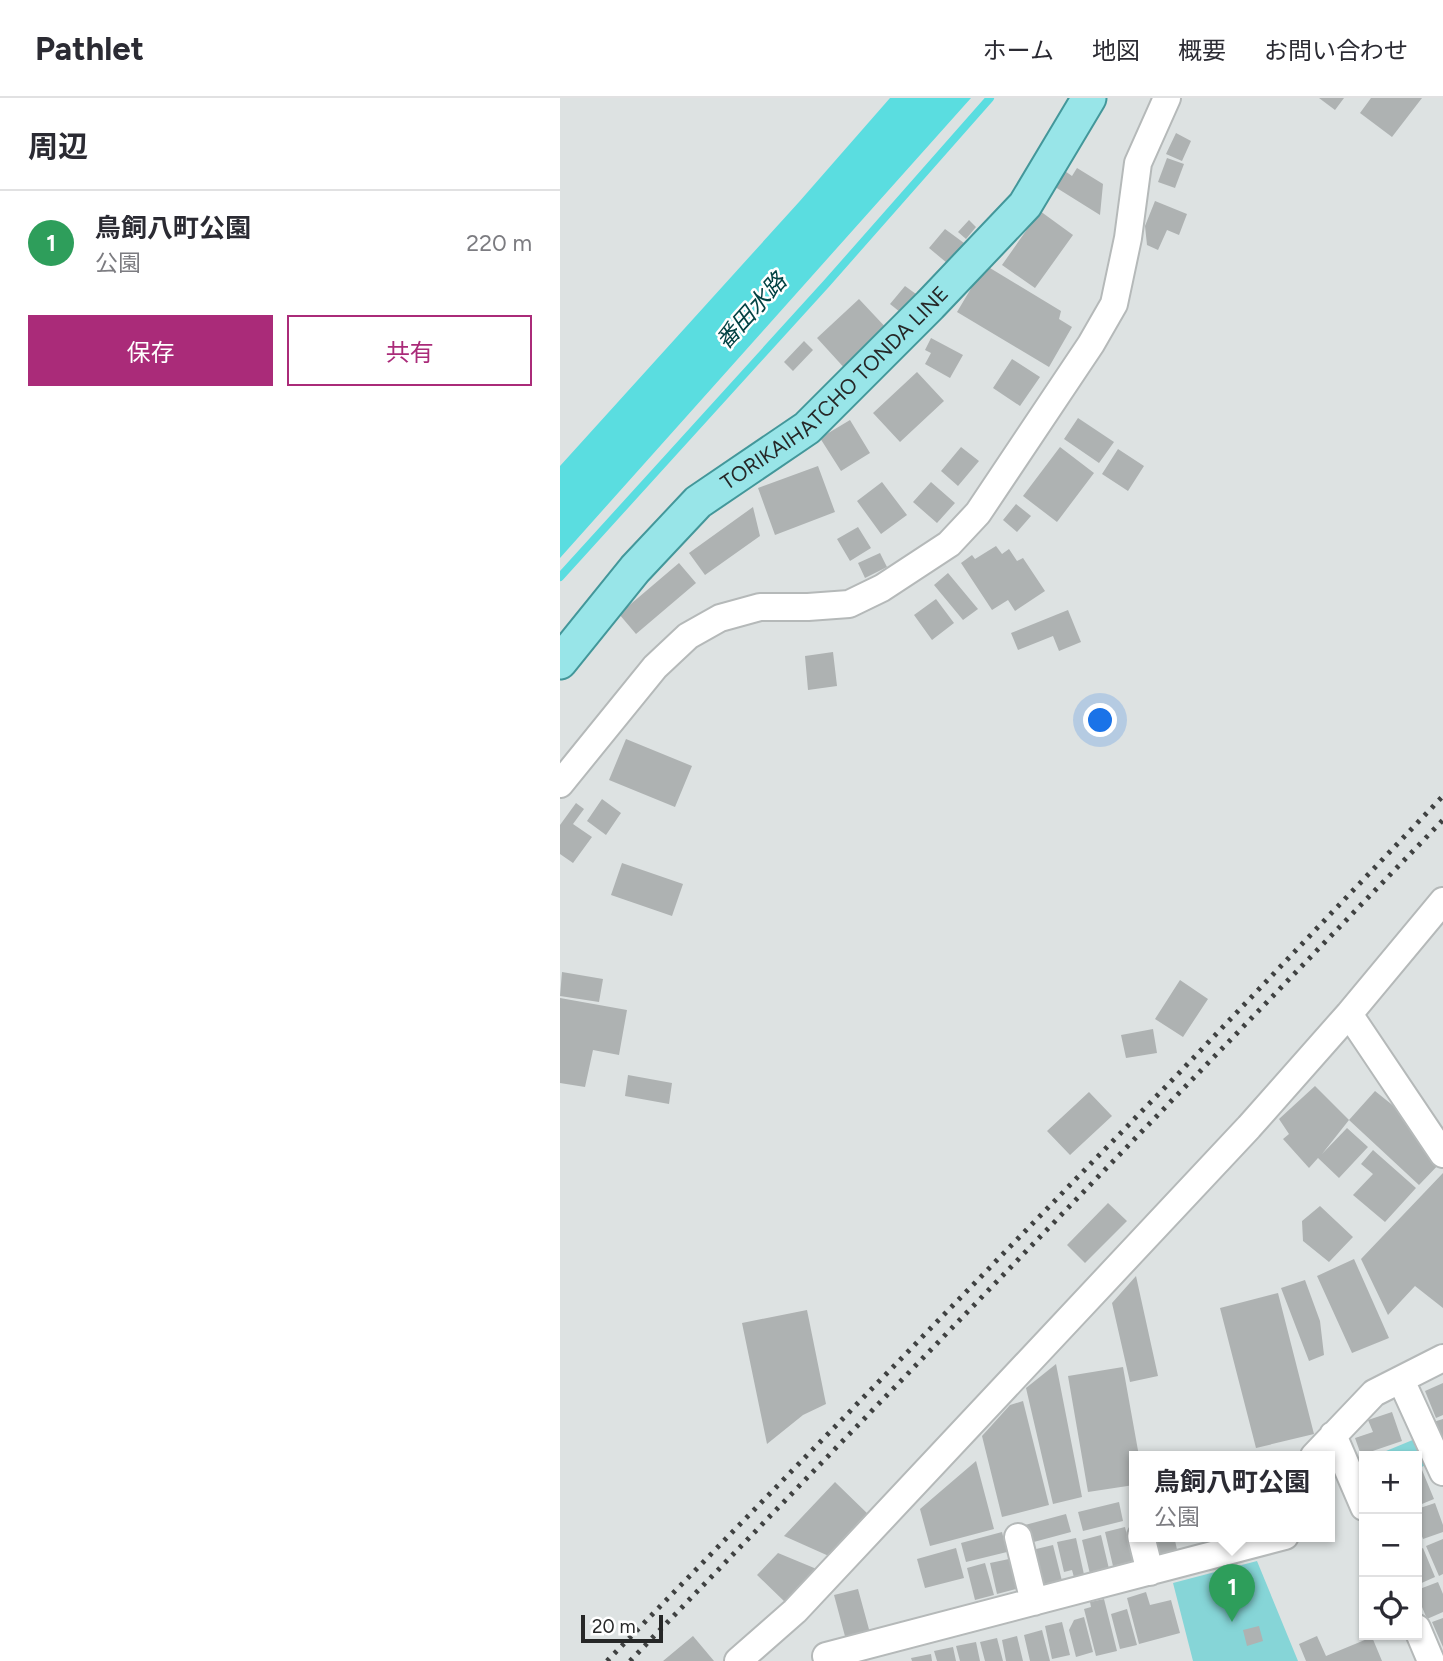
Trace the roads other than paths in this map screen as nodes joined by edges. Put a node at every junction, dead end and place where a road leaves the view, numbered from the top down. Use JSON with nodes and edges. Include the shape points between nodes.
{"nodes":[{"id":1,"x":1106,"y":98,"type":"edge"},
{"id":2,"x":1167,"y":98,"type":"edge"},
{"id":3,"x":1080,"y":112,"type":"edge"},
{"id":4,"x":560,"y":662,"type":"edge"},
{"id":5,"x":560,"y":784,"type":"edge"},
{"id":6,"x":1443,"y":901,"type":"edge"},
{"id":7,"x":1349,"y":1014,"type":"junction"},
{"id":8,"x":1443,"y":1154,"type":"edge"},
{"id":9,"x":1443,"y":1358,"type":"edge"},
{"id":10,"x":1401,"y":1380,"type":"junction"},
{"id":11,"x":1333,"y":1436,"type":"junction"},
{"id":12,"x":1319,"y":1451,"type":"edge"},
{"id":13,"x":1443,"y":1472,"type":"edge"},
{"id":14,"x":1359,"y":1496,"type":"edge"},
{"id":15,"x":1018,"y":1537,"type":"dead end"},
{"id":16,"x":1142,"y":1542,"type":"edge"},
{"id":17,"x":1262,"y":1542,"type":"edge"},
{"id":18,"x":1150,"y":1572,"type":"junction"},
{"id":19,"x":1034,"y":1602,"type":"junction"},
{"id":20,"x":1422,"y":1640,"type":"edge"},
{"id":21,"x":826,"y":1657,"type":"dead end"},
{"id":22,"x":738,"y":1661,"type":"edge"},
{"id":23,"x":1431,"y":1661,"type":"edge"}],
"edges":[{"from":1,"to":3,"type":"street"},
{"from":2,"to":5,"type":"street","via":[[1138,163],[1114,304],[978,513],[949,544],[849,604],[760,607],[720,618],[688,636],[655,667]]},
{"from":3,"to":4,"type":"main road","name":"TORIKAIHATCHO TONDA LINE","via":[[1025,205],[807,428],[698,502],[635,569]]},
{"from":6,"to":7,"type":"street"},
{"from":7,"to":8,"type":"street"},
{"from":7,"to":22,"type":"street","via":[[1249,1127],[795,1611]]},
{"from":9,"to":10,"type":"street"},
{"from":10,"to":11,"type":"street","via":[[1374,1393]]},
{"from":10,"to":13,"type":"street"},
{"from":11,"to":12,"type":"street"},
{"from":11,"to":14,"type":"street"},
{"from":15,"to":19,"type":"street"},
{"from":16,"to":18,"type":"street"},
{"from":17,"to":18,"type":"street"},
{"from":18,"to":19,"type":"street"},
{"from":19,"to":21,"type":"street"},
{"from":20,"to":23,"type":"street"}]}
